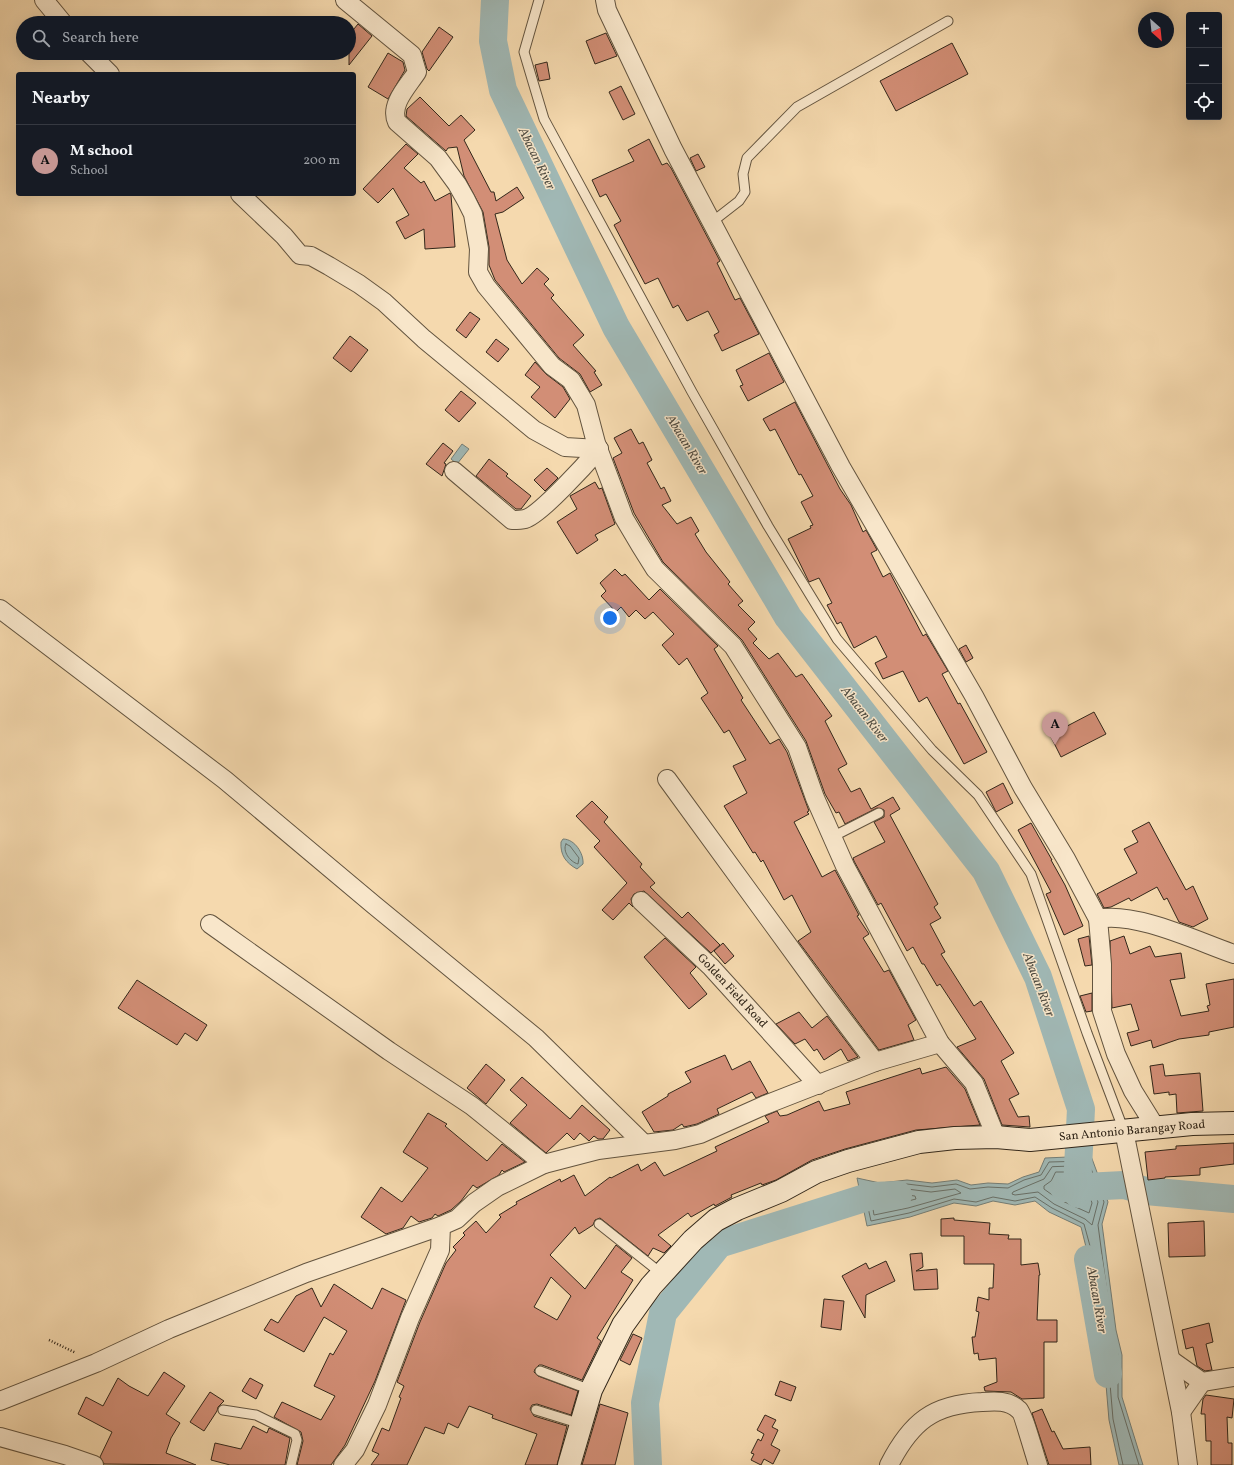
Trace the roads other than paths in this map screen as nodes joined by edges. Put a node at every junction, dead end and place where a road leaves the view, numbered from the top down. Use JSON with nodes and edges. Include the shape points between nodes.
{"nodes":[{"id":1,"x":44,"y":0,"type":"edge"},
{"id":2,"x":345,"y":0,"type":"edge"},
{"id":3,"x":539,"y":0,"type":"edge"},
{"id":4,"x":605,"y":0,"type":"edge"},
{"id":5,"x":57,"y":16,"type":"edge"},
{"id":6,"x":948,"y":21,"type":"dead end"},
{"id":7,"x":96,"y":60,"type":"edge"},
{"id":8,"x":108,"y":72,"type":"edge"},
{"id":9,"x":242,"y":196,"type":"edge"},
{"id":10,"x":712,"y":222,"type":"junction"},
{"id":11,"x":599,"y":449,"type":"junction"},
{"id":12,"x":454,"y":471,"type":"dead end"},
{"id":13,"x":0,"y":609,"type":"edge"},
{"id":14,"x":667,"y":779,"type":"dead end"},
{"id":15,"x":879,"y":813,"type":"dead end"},
{"id":16,"x":832,"y":837,"type":"junction"},
{"id":17,"x":641,"y":901,"type":"dead end"},
{"id":18,"x":1098,"y":919,"type":"junction"},
{"id":19,"x":210,"y":924,"type":"dead end"},
{"id":20,"x":1234,"y":954,"type":"edge"},
{"id":21,"x":940,"y":1043,"type":"junction"},
{"id":22,"x":875,"y":1062,"type":"junction"},
{"id":23,"x":818,"y":1085,"type":"junction"},
{"id":24,"x":1234,"y":1123,"type":"edge"},
{"id":25,"x":1156,"y":1128,"type":"junction"},
{"id":26,"x":1119,"y":1131,"type":"junction"},
{"id":27,"x":996,"y":1137,"type":"junction"},
{"id":28,"x":643,"y":1143,"type":"junction"},
{"id":29,"x":544,"y":1164,"type":"junction"},
{"id":30,"x":599,"y":1224,"type":"dead end"},
{"id":31,"x":441,"y":1226,"type":"junction"},
{"id":32,"x":662,"y":1274,"type":"junction"},
{"id":33,"x":1171,"y":1360,"type":"junction"},
{"id":34,"x":540,"y":1371,"type":"dead end"},
{"id":35,"x":1234,"y":1377,"type":"edge"},
{"id":36,"x":1202,"y":1382,"type":"junction"},
{"id":37,"x":591,"y":1390,"type":"junction"},
{"id":38,"x":0,"y":1402,"type":"edge"},
{"id":39,"x":223,"y":1410,"type":"dead end"},
{"id":40,"x":536,"y":1410,"type":"dead end"},
{"id":41,"x":1181,"y":1412,"type":"junction"},
{"id":42,"x":581,"y":1424,"type":"junction"},
{"id":43,"x":0,"y":1437,"type":"edge"},
{"id":44,"x":94,"y":1465,"type":"edge"},
{"id":45,"x":291,"y":1465,"type":"edge"},
{"id":46,"x":344,"y":1465,"type":"edge"},
{"id":47,"x":569,"y":1465,"type":"edge"},
{"id":48,"x":889,"y":1465,"type":"edge"},
{"id":49,"x":1038,"y":1465,"type":"edge"},
{"id":50,"x":1188,"y":1465,"type":"edge"}],
"edges":[{"from":1,"to":5,"type":"street"},
{"from":2,"to":11,"type":"street","via":[[412,55],[417,72],[394,108],[394,116],[397,122],[438,158],[457,184],[473,214],[479,249],[478,272],[504,310],[552,366],[571,380],[586,405]]},
{"from":3,"to":26,"type":"lane","via":[[524,52],[544,119],[692,392],[768,526],[837,638],[932,750],[978,795],[1031,874]]},
{"from":4,"to":10,"type":"street","via":[[607,10],[673,149]]},
{"from":6,"to":10,"type":"lane","via":[[797,107],[747,158],[743,174],[745,192],[739,201]]},
{"from":7,"to":8,"type":"street"},
{"from":9,"to":11,"type":"street","via":[[300,255],[310,256],[329,266],[384,302],[424,339],[534,430],[565,447]]},
{"from":10,"to":18,"type":"street","via":[[840,467],[974,696],[1022,788],[1066,859]]},
{"from":11,"to":12,"type":"street","via":[[579,473],[525,519],[512,520]]},
{"from":11,"to":16,"type":"street","via":[[624,518],[655,569],[733,646],[798,747],[815,798]]},
{"from":13,"to":28,"type":"street","via":[[225,780],[536,1038]]},
{"from":14,"to":22,"type":"street"},
{"from":15,"to":16,"type":"lane"},
{"from":16,"to":21,"type":"street"},
{"from":17,"to":23,"type":"street","name":"Golden Field Road","via":[[711,967]]},
{"from":18,"to":20,"type":"street","via":[[1108,917],[1132,920]]},
{"from":18,"to":25,"type":"street","via":[[1102,964],[1102,1010],[1132,1092]]},
{"from":19,"to":29,"type":"street","via":[[395,1055],[472,1106]]},
{"from":21,"to":22,"type":"street"},
{"from":21,"to":27,"type":"street","via":[[974,1083]]},
{"from":22,"to":23,"type":"street"},
{"from":23,"to":28,"type":"street","via":[[700,1134],[675,1140]]},
{"from":24,"to":25,"type":"street","name":"San Antonio Barangay Road"},
{"from":25,"to":26,"type":"street","name":"San Antonio Barangay Road"},
{"from":26,"to":27,"type":"street","name":"San Antonio Barangay Road","via":[[1030,1140]]},
{"from":26,"to":33,"type":"street"},
{"from":27,"to":32,"type":"street","name":"San Antonio Barangay Road","via":[[919,1142],[816,1172],[716,1220],[693,1240]]},
{"from":28,"to":29,"type":"street","via":[[598,1150]]},
{"from":29,"to":31,"type":"street","via":[[496,1187],[457,1219]]},
{"from":30,"to":32,"type":"lane"},
{"from":31,"to":38,"type":"street","via":[[306,1273]]},
{"from":31,"to":46,"type":"street","via":[[440,1250],[407,1325],[377,1405],[355,1450]]},
{"from":32,"to":37,"type":"street","name":"San Antonio Barangay Road","via":[[623,1325]]},
{"from":33,"to":36,"type":"street"},
{"from":33,"to":41,"type":"street"},
{"from":34,"to":37,"type":"lane"},
{"from":35,"to":36,"type":"street"},
{"from":36,"to":41,"type":"street"},
{"from":37,"to":42,"type":"street","name":"San Antonio Barangay Road"},
{"from":39,"to":45,"type":"lane","via":[[256,1415],[295,1434],[298,1440]]},
{"from":40,"to":42,"type":"lane"},
{"from":41,"to":50,"type":"street"},
{"from":42,"to":47,"type":"street","name":"San Antonio Barangay Road"},
{"from":43,"to":44,"type":"street"},
{"from":48,"to":49,"type":"street","via":[[898,1446],[929,1415],[944,1407],[970,1402],[998,1401],[1011,1404],[1021,1411]]}]}
